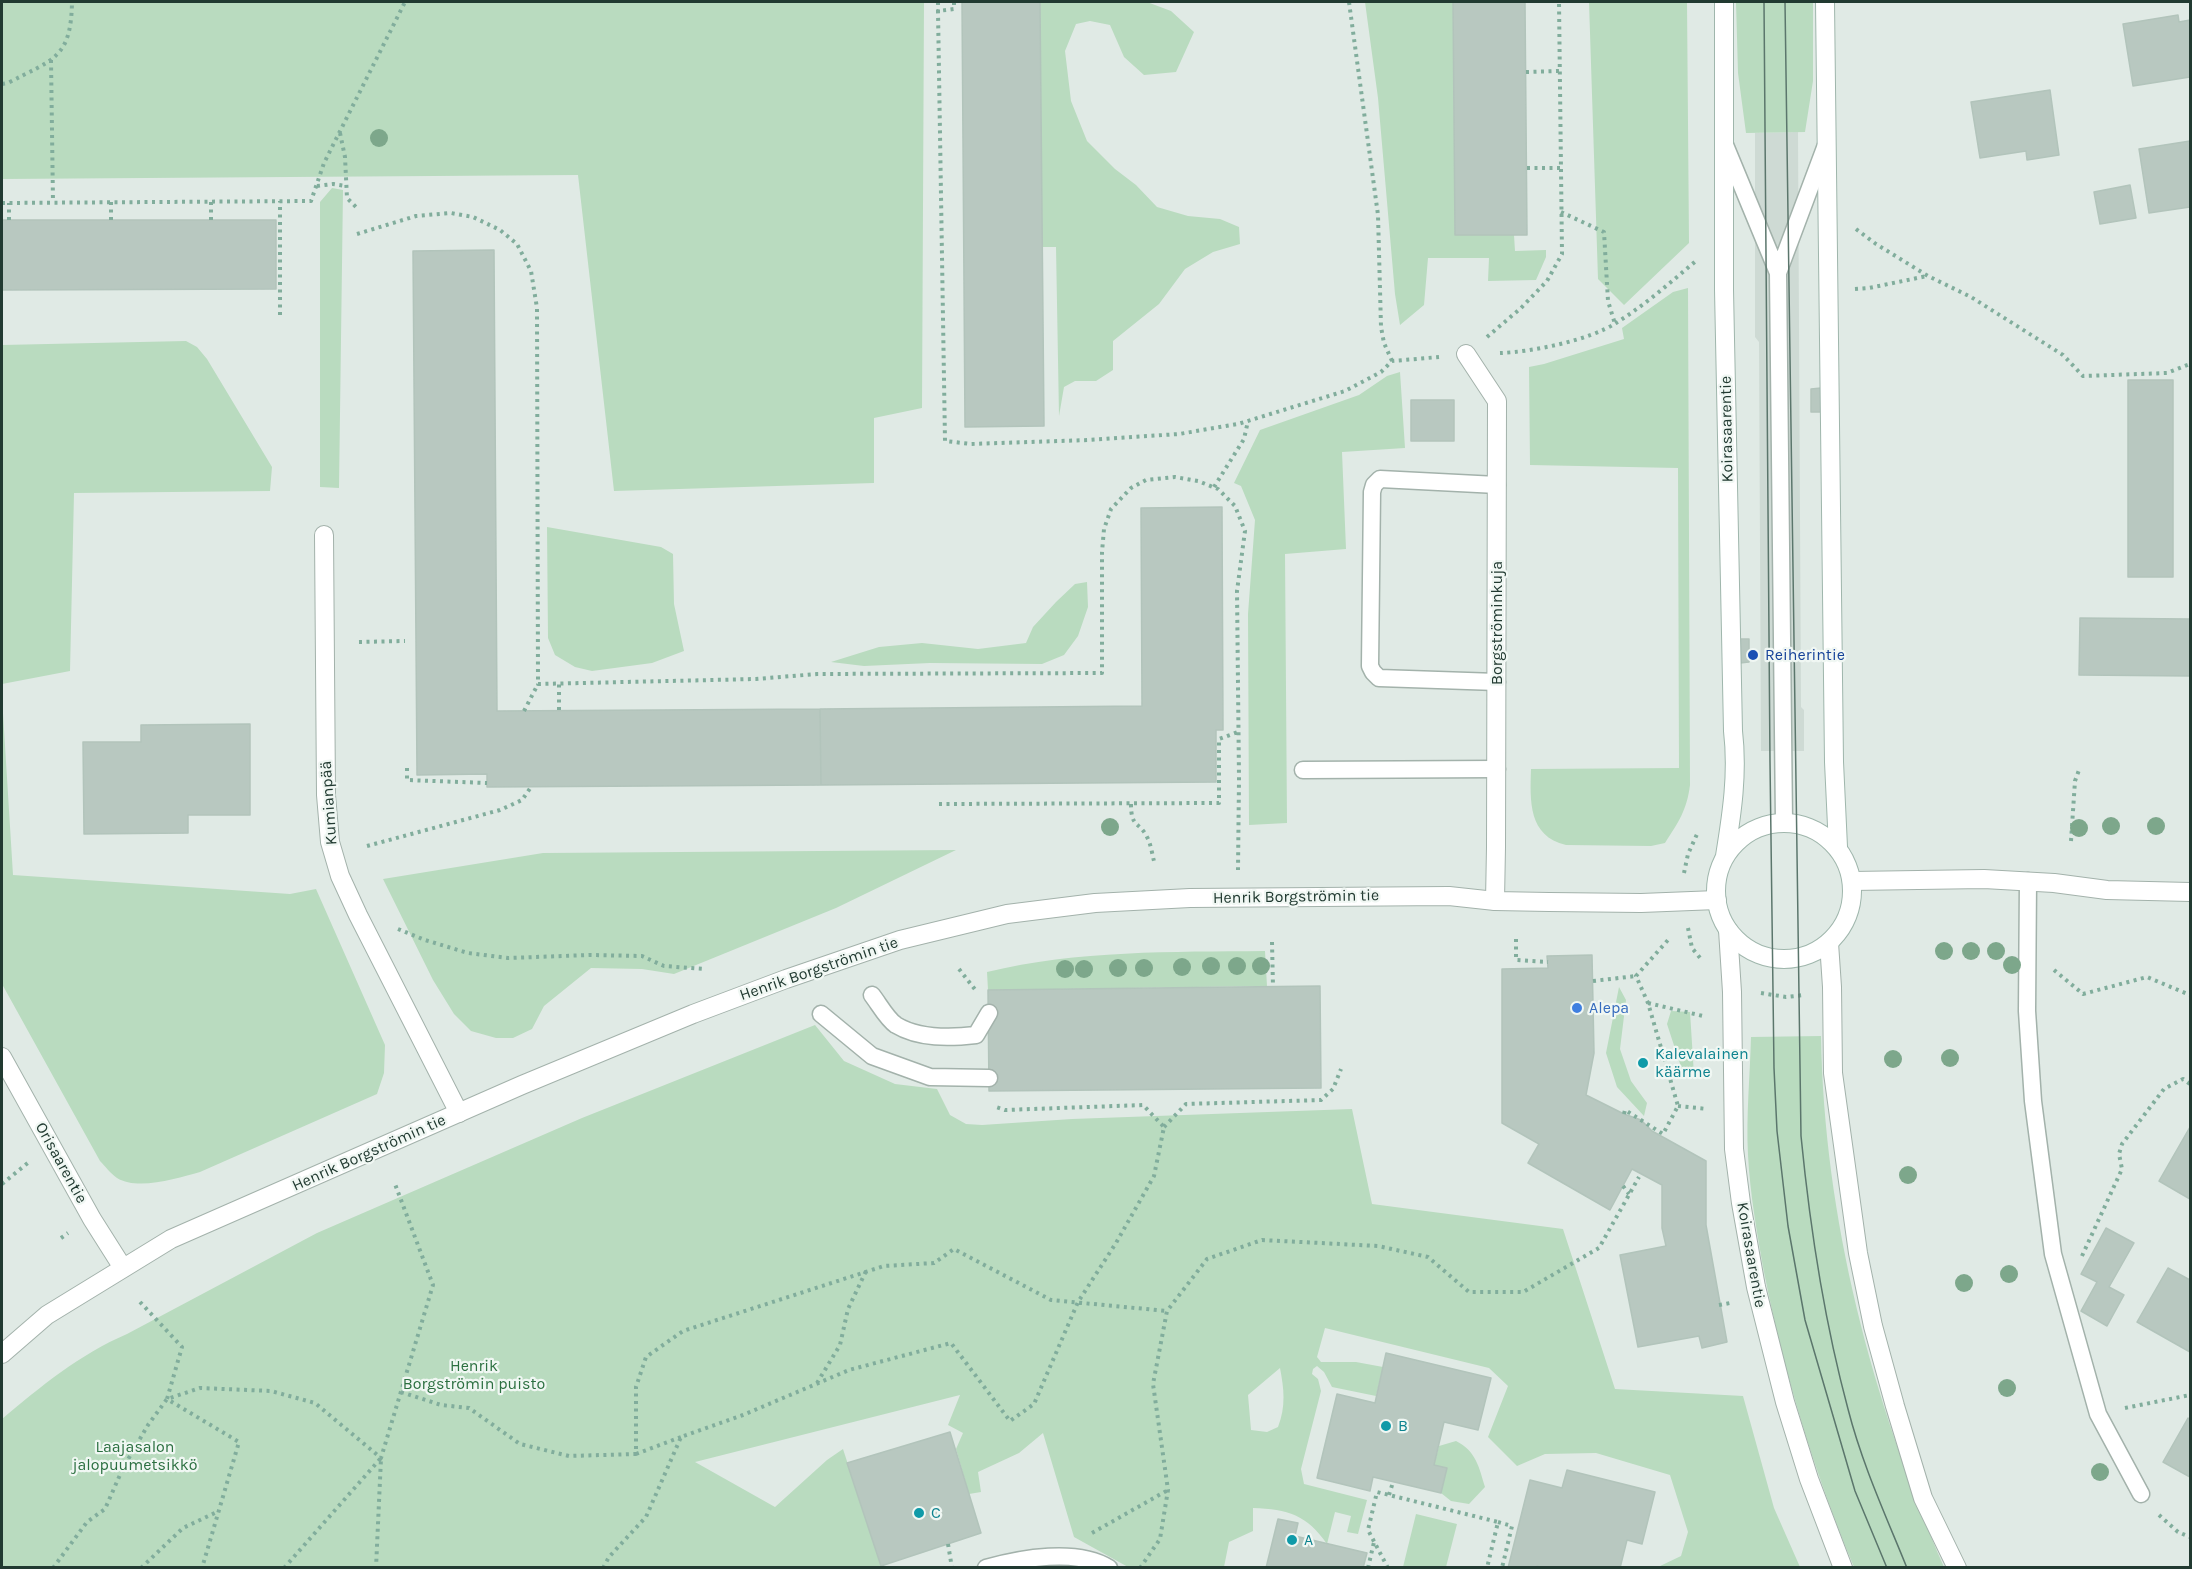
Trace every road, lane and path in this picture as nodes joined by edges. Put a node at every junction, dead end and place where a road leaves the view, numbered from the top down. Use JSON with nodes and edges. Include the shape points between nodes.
{"nodes":[{"id":1,"x":72,"y":2,"type":"edge"},
{"id":2,"x":405,"y":2,"type":"edge"},
{"id":3,"x":938,"y":2,"type":"edge"},
{"id":4,"x":954,"y":2,"type":"edge"},
{"id":5,"x":1349,"y":2,"type":"edge"},
{"id":6,"x":1559,"y":2,"type":"edge"},
{"id":7,"x":1724,"y":2,"type":"edge"},
{"id":8,"x":1825,"y":2,"type":"edge"},
{"id":9,"x":938,"y":11,"type":"junction"},
{"id":10,"x":51,"y":60,"type":"junction"},
{"id":11,"x":1560,"y":71,"type":"junction"},
{"id":12,"x":1526,"y":72,"type":"dead end"},
{"id":13,"x":2,"y":84,"type":"edge"},
{"id":14,"x":340,"y":132,"type":"junction"},
{"id":15,"x":1827,"y":141,"type":"junction"},
{"id":16,"x":1725,"y":145,"type":"junction"},
{"id":17,"x":1527,"y":168,"type":"dead end"},
{"id":18,"x":1561,"y":168,"type":"junction"},
{"id":19,"x":316,"y":186,"type":"junction"},
{"id":20,"x":346,"y":186,"type":"junction"},
{"id":21,"x":211,"y":201,"type":"junction"},
{"id":22,"x":280,"y":201,"type":"junction"},
{"id":23,"x":52,"y":202,"type":"junction"},
{"id":24,"x":111,"y":202,"type":"junction"},
{"id":25,"x":2,"y":203,"type":"edge"},
{"id":26,"x":9,"y":203,"type":"junction"},
{"id":27,"x":357,"y":208,"type":"dead end"},
{"id":28,"x":1561,"y":212,"type":"junction"},
{"id":29,"x":9,"y":220,"type":"dead end"},
{"id":30,"x":111,"y":220,"type":"dead end"},
{"id":31,"x":211,"y":220,"type":"dead end"},
{"id":32,"x":1854,"y":227,"type":"dead end"},
{"id":33,"x":357,"y":234,"type":"dead end"},
{"id":34,"x":1697,"y":259,"type":"dead end"},
{"id":35,"x":1778,"y":273,"type":"junction"},
{"id":36,"x":1928,"y":276,"type":"junction"},
{"id":37,"x":1848,"y":289,"type":"dead end"},
{"id":38,"x":280,"y":315,"type":"dead end"},
{"id":39,"x":1615,"y":324,"type":"junction"},
{"id":40,"x":1466,"y":354,"type":"junction"},
{"id":41,"x":1392,"y":361,"type":"junction"},
{"id":42,"x":2190,"y":364,"type":"edge"},
{"id":43,"x":1248,"y":421,"type":"junction"},
{"id":44,"x":1497,"y":485,"type":"junction"},
{"id":45,"x":1214,"y":487,"type":"junction"},
{"id":46,"x":324,"y":535,"type":"dead end"},
{"id":47,"x":405,"y":641,"type":"dead end"},
{"id":48,"x":358,"y":642,"type":"dead end"},
{"id":49,"x":1497,"y":682,"type":"junction"},
{"id":50,"x":559,"y":683,"type":"junction"},
{"id":51,"x":538,"y":684,"type":"junction"},
{"id":52,"x":559,"y":710,"type":"dead end"},
{"id":53,"x":524,"y":711,"type":"dead end"},
{"id":54,"x":1239,"y":732,"type":"junction"},
{"id":55,"x":407,"y":768,"type":"dead end"},
{"id":56,"x":1497,"y":769,"type":"junction"},
{"id":57,"x":1303,"y":770,"type":"dead end"},
{"id":58,"x":2079,"y":770,"type":"dead end"},
{"id":59,"x":487,"y":783,"type":"dead end"},
{"id":60,"x":531,"y":787,"type":"dead end"},
{"id":61,"x":939,"y":804,"type":"dead end"},
{"id":62,"x":1131,"y":804,"type":"junction"},
{"id":63,"x":1784,"y":822,"type":"junction"},
{"id":64,"x":2071,"y":841,"type":"dead end"},
{"id":65,"x":367,"y":846,"type":"dead end"},
{"id":66,"x":1838,"y":847,"type":"junction"},
{"id":67,"x":1725,"y":856,"type":"junction"},
{"id":68,"x":1154,"y":861,"type":"dead end"},
{"id":69,"x":1852,"y":881,"type":"junction"},
{"id":70,"x":2028,"y":881,"type":"junction"},
{"id":71,"x":2190,"y":892,"type":"edge"},
{"id":72,"x":1239,"y":898,"type":"junction"},
{"id":73,"x":1716,"y":900,"type":"junction"},
{"id":74,"x":1495,"y":901,"type":"junction"},
{"id":75,"x":397,"y":928,"type":"dead end"},
{"id":76,"x":1728,"y":930,"type":"junction"},
{"id":77,"x":1516,"y":939,"type":"dead end"},
{"id":78,"x":1668,"y":940,"type":"dead end"},
{"id":79,"x":1272,"y":942,"type":"dead end"},
{"id":80,"x":1829,"y":943,"type":"junction"},
{"id":81,"x":2028,"y":962,"type":"junction"},
{"id":82,"x":1543,"y":968,"type":"dead end"},
{"id":83,"x":704,"y":969,"type":"dead end"},
{"id":84,"x":1636,"y":976,"type":"junction"},
{"id":85,"x":1593,"y":981,"type":"dead end"},
{"id":86,"x":1731,"y":982,"type":"junction"},
{"id":87,"x":1274,"y":987,"type":"dead end"},
{"id":88,"x":1832,"y":987,"type":"junction"},
{"id":89,"x":2190,"y":994,"type":"edge"},
{"id":90,"x":872,"y":995,"type":"dead end"},
{"id":91,"x":1648,"y":1003,"type":"junction"},
{"id":92,"x":988,"y":1013,"type":"dead end"},
{"id":93,"x":821,"y":1014,"type":"dead end"},
{"id":94,"x":1705,"y":1016,"type":"dead end"},
{"id":95,"x":2,"y":1057,"type":"edge"},
{"id":96,"x":1341,"y":1069,"type":"dead end"},
{"id":97,"x":989,"y":1078,"type":"dead end"},
{"id":98,"x":2190,"y":1084,"type":"edge"},
{"id":99,"x":983,"y":1104,"type":"dead end"},
{"id":100,"x":1678,"y":1106,"type":"junction"},
{"id":101,"x":1710,"y":1110,"type":"dead end"},
{"id":102,"x":459,"y":1113,"type":"junction"},
{"id":103,"x":1624,"y":1114,"type":"dead end"},
{"id":104,"x":1164,"y":1127,"type":"junction"},
{"id":105,"x":30,"y":1161,"type":"dead end"},
{"id":106,"x":1639,"y":1177,"type":"dead end"},
{"id":107,"x":2,"y":1184,"type":"edge"},
{"id":108,"x":395,"y":1185,"type":"dead end"},
{"id":109,"x":1623,"y":1186,"type":"dead end"},
{"id":110,"x":1629,"y":1194,"type":"junction"},
{"id":111,"x":123,"y":1268,"type":"junction"},
{"id":112,"x":866,"y":1271,"type":"junction"},
{"id":113,"x":2064,"y":1292,"type":"junction"},
{"id":114,"x":141,"y":1302,"type":"dead end"},
{"id":115,"x":1078,"y":1302,"type":"junction"},
{"id":116,"x":1735,"y":1303,"type":"dead end"},
{"id":117,"x":1719,"y":1305,"type":"dead end"},
{"id":118,"x":1167,"y":1311,"type":"junction"},
{"id":119,"x":2,"y":1354,"type":"edge"},
{"id":120,"x":816,"y":1384,"type":"junction"},
{"id":121,"x":401,"y":1392,"type":"junction"},
{"id":122,"x":2190,"y":1395,"type":"edge"},
{"id":123,"x":166,"y":1399,"type":"junction"},
{"id":124,"x":2098,"y":1414,"type":"junction"},
{"id":125,"x":681,"y":1437,"type":"junction"},
{"id":126,"x":636,"y":1454,"type":"junction"},
{"id":127,"x":381,"y":1458,"type":"junction"},
{"id":128,"x":1392,"y":1482,"type":"dead end"},
{"id":129,"x":1168,"y":1490,"type":"junction"},
{"id":130,"x":2141,"y":1494,"type":"joint"},
{"id":131,"x":1389,"y":1495,"type":"junction"},
{"id":132,"x":219,"y":1511,"type":"junction"},
{"id":133,"x":1498,"y":1522,"type":"junction"},
{"id":134,"x":2190,"y":1537,"type":"edge"},
{"id":135,"x":1374,"y":1541,"type":"junction"},
{"id":136,"x":948,"y":1544,"type":"dead end"},
{"id":137,"x":1053,"y":1556,"type":"junction"},
{"id":138,"x":53,"y":1568,"type":"edge"},
{"id":139,"x":141,"y":1568,"type":"edge"},
{"id":140,"x":202,"y":1568,"type":"edge"},
{"id":141,"x":284,"y":1568,"type":"edge"},
{"id":142,"x":376,"y":1568,"type":"edge"},
{"id":143,"x":603,"y":1568,"type":"edge"},
{"id":144,"x":952,"y":1568,"type":"edge"},
{"id":145,"x":986,"y":1568,"type":"edge"},
{"id":146,"x":1109,"y":1568,"type":"edge"},
{"id":147,"x":1140,"y":1568,"type":"edge"},
{"id":148,"x":1368,"y":1568,"type":"edge"},
{"id":149,"x":1388,"y":1568,"type":"edge"},
{"id":150,"x":1487,"y":1568,"type":"edge"},
{"id":151,"x":1502,"y":1568,"type":"edge"},
{"id":152,"x":1843,"y":1568,"type":"edge"},
{"id":153,"x":1957,"y":1568,"type":"edge"}],
"edges":[{"from":1,"to":10,"type":"path","via":[[65,46]]},
{"from":2,"to":14,"type":"path"},
{"from":3,"to":9,"type":"path"},
{"from":4,"to":9,"type":"path","via":[[954,9]]},
{"from":5,"to":41,"type":"path","via":[[1378,215],[1381,327]]},
{"from":6,"to":11,"type":"path"},
{"from":7,"to":16,"type":"street","name":"Koirasaarentie"},
{"from":8,"to":15,"type":"street"},
{"from":9,"to":43,"type":"path","via":[[945,441],[971,444],[1179,434]]},
{"from":10,"to":13,"type":"path"},
{"from":10,"to":23,"type":"path"},
{"from":11,"to":12,"type":"path"},
{"from":11,"to":18,"type":"path"},
{"from":14,"to":19,"type":"path"},
{"from":14,"to":20,"type":"path"},
{"from":15,"to":35,"type":"lane"},
{"from":15,"to":66,"type":"street","via":[[1833,742]]},
{"from":16,"to":35,"type":"lane"},
{"from":16,"to":67,"type":"street","name":"Koirasaarentie","via":[[1724,290],[1736,763]]},
{"from":17,"to":18,"type":"path"},
{"from":18,"to":28,"type":"path"},
{"from":19,"to":20,"type":"path"},
{"from":19,"to":22,"type":"path","via":[[311,201]]},
{"from":20,"to":27,"type":"path","via":[[347,198]]},
{"from":21,"to":22,"type":"path"},
{"from":21,"to":24,"type":"path"},
{"from":21,"to":31,"type":"path"},
{"from":22,"to":38,"type":"path"},
{"from":23,"to":24,"type":"path"},
{"from":23,"to":26,"type":"path"},
{"from":24,"to":30,"type":"path"},
{"from":25,"to":26,"type":"path"},
{"from":26,"to":29,"type":"path"},
{"from":28,"to":39,"type":"path","via":[[1604,232],[1608,301]]},
{"from":28,"to":40,"type":"path","via":[[1562,254],[1547,281]]},
{"from":32,"to":36,"type":"path"},
{"from":33,"to":51,"type":"path","via":[[416,216],[451,213],[473,217],[500,230],[517,244],[531,271],[537,308]]},
{"from":34,"to":39,"type":"path"},
{"from":35,"to":63,"type":"lane"},
{"from":36,"to":37,"type":"path"},
{"from":36,"to":42,"type":"path","via":[[1971,297],[2063,354],[2083,376],[2167,374]]},
{"from":39,"to":40,"type":"path","via":[[1586,336],[1521,352]]},
{"from":40,"to":41,"type":"path"},
{"from":40,"to":44,"type":"street","name":"Borgströminkuja","via":[[1497,401]]},
{"from":41,"to":43,"type":"path","via":[[1381,372],[1345,391]]},
{"from":43,"to":45,"type":"path","via":[[1244,439]]},
{"from":44,"to":49,"type":"street","name":"Borgströminkuja"},
{"from":44,"to":49,"type":"lane","via":[[1380,479],[1374,485],[1370,666],[1379,678]]},
{"from":45,"to":50,"type":"path","via":[[1175,477],[1146,480],[1131,488],[1112,509],[1104,529],[1102,552],[1102,673],[817,674]]},
{"from":45,"to":54,"type":"path","via":[[1235,506],[1245,531],[1237,591]]},
{"from":46,"to":102,"type":"street","name":"Kumianpää","via":[[326,795],[330,842],[358,915]]},
{"from":47,"to":48,"type":"path"},
{"from":49,"to":56,"type":"street","name":"Borgströminkuja"},
{"from":50,"to":51,"type":"path"},
{"from":50,"to":52,"type":"path"},
{"from":51,"to":53,"type":"path"},
{"from":54,"to":62,"type":"path","via":[[1219,739],[1219,803]]},
{"from":54,"to":72,"type":"path"},
{"from":55,"to":59,"type":"path","via":[[408,780]]},
{"from":56,"to":57,"type":"lane"},
{"from":56,"to":74,"type":"street","name":"Borgströminkuja"},
{"from":58,"to":64,"type":"path"},
{"from":60,"to":65,"type":"path","via":[[522,800],[500,810]]},
{"from":61,"to":62,"type":"path"},
{"from":62,"to":68,"type":"path","via":[[1131,816],[1147,837]]},
{"from":63,"to":66,"type":"street","via":[[1818,831]]},
{"from":63,"to":67,"type":"street","via":[[1752,830]]},
{"from":66,"to":69,"type":"street"},
{"from":67,"to":73,"type":"street","via":[[1719,870]]},
{"from":69,"to":70,"type":"street"},
{"from":69,"to":80,"type":"street","via":[[1848,915]]},
{"from":70,"to":71,"type":"street","via":[[2107,890]]},
{"from":70,"to":81,"type":"lane"},
{"from":72,"to":74,"type":"street","name":"Henrik Borgströmin tie","via":[[1449,896]]},
{"from":72,"to":102,"type":"street","name":"Henrik Borgströmin tie","via":[[1084,904],[1007,914],[900,940],[693,1014]]},
{"from":73,"to":74,"type":"street","name":"Henrik Borgströmin tie"},
{"from":73,"to":76,"type":"street"},
{"from":75,"to":83,"type":"path","via":[[468,953],[508,958],[642,956],[664,966]]},
{"from":76,"to":80,"type":"street","via":[[1747,948],[1772,958],[1808,955]]},
{"from":76,"to":86,"type":"street","name":"Koirasaarentie"},
{"from":77,"to":82,"type":"path","via":[[1516,960],[1545,962]]},
{"from":78,"to":84,"type":"path"},
{"from":79,"to":87,"type":"path"},
{"from":80,"to":88,"type":"street"},
{"from":81,"to":89,"type":"path","via":[[2053,969],[2083,994],[2147,977]]},
{"from":81,"to":113,"type":"lane","via":[[2033,1101],[2053,1254]]},
{"from":84,"to":85,"type":"path"},
{"from":84,"to":91,"type":"path"},
{"from":86,"to":88,"type":"path","via":[[1750,991],[1786,997]]},
{"from":86,"to":152,"type":"street","name":"Koirasaarentie","via":[[1734,1149],[1756,1287],[1785,1402]]},
{"from":88,"to":153,"type":"street","via":[[1833,1072],[1866,1295],[1923,1498]]},
{"from":90,"to":92,"type":"lane","via":[[895,1024],[915,1033],[948,1038],[976,1035]]},
{"from":91,"to":94,"type":"path"},
{"from":91,"to":100,"type":"path"},
{"from":93,"to":97,"type":"lane","via":[[872,1056],[930,1077]]},
{"from":95,"to":111,"type":"street","name":"Orisaarentie"},
{"from":96,"to":104,"type":"path","via":[[1333,1089],[1322,1100],[1186,1104]]},
{"from":98,"to":113,"type":"path","via":[[2183,1079],[2163,1089],[2122,1144],[2122,1169]]},
{"from":99,"to":104,"type":"path","via":[[1005,1110],[1143,1105]]},
{"from":100,"to":101,"type":"path"},
{"from":100,"to":103,"type":"path","via":[[1663,1134],[1625,1110]]},
{"from":102,"to":111,"type":"street","name":"Henrik Borgströmin tie","via":[[171,1239]]},
{"from":104,"to":115,"type":"path","via":[[1154,1176]]},
{"from":105,"to":107,"type":"path"},
{"from":106,"to":110,"type":"path"},
{"from":108,"to":121,"type":"path","via":[[433,1284]]},
{"from":109,"to":110,"type":"path"},
{"from":110,"to":118,"type":"path","via":[[1599,1248],[1523,1292],[1469,1292],[1428,1257],[1378,1246],[1262,1240],[1207,1259]]},
{"from":111,"to":119,"type":"street","name":"Henrik Borgströmin tie","via":[[47,1315]]},
{"from":112,"to":115,"type":"path","via":[[933,1263],[954,1249],[1051,1300]]},
{"from":112,"to":120,"type":"path","via":[[848,1310],[840,1345]]},
{"from":112,"to":126,"type":"path","via":[[683,1331],[646,1356],[636,1387]]},
{"from":113,"to":124,"type":"lane"},
{"from":114,"to":123,"type":"path","via":[[182,1347]]},
{"from":115,"to":118,"type":"path"},
{"from":115,"to":120,"type":"path","via":[[1034,1404],[1010,1421],[951,1343],[849,1370]]},
{"from":116,"to":117,"type":"path"},
{"from":118,"to":129,"type":"path","via":[[1153,1384]]},
{"from":120,"to":125,"type":"path"},
{"from":121,"to":126,"type":"path","via":[[441,1406],[469,1408],[520,1444],[569,1456]]},
{"from":121,"to":127,"type":"path"},
{"from":122,"to":124,"type":"path"},
{"from":123,"to":127,"type":"path","via":[[200,1388],[271,1391],[315,1403]]},
{"from":123,"to":132,"type":"path","via":[[239,1442]]},
{"from":123,"to":138,"type":"path","via":[[123,1468],[105,1509],[87,1522]]},
{"from":124,"to":130,"type":"lane"},
{"from":125,"to":126,"type":"path"},
{"from":125,"to":143,"type":"path","via":[[646,1517]]},
{"from":127,"to":141,"type":"path"},
{"from":127,"to":142,"type":"path"},
{"from":128,"to":131,"type":"path"},
{"from":129,"to":137,"type":"path"},
{"from":129,"to":147,"type":"path","via":[[1160,1539]]},
{"from":130,"to":134,"type":"path","via":[[2178,1532]]},
{"from":131,"to":133,"type":"path"},
{"from":131,"to":135,"type":"path","via":[[1377,1492],[1368,1530]]},
{"from":132,"to":139,"type":"path","via":[[183,1528]]},
{"from":132,"to":140,"type":"path"},
{"from":133,"to":150,"type":"path"},
{"from":133,"to":151,"type":"path","via":[[1512,1526]]},
{"from":135,"to":148,"type":"path"},
{"from":135,"to":149,"type":"path"},
{"from":136,"to":144,"type":"path"},
{"from":137,"to":145,"type":"lane"},
{"from":137,"to":146,"type":"lane","via":[[1100,1562]]}]}
